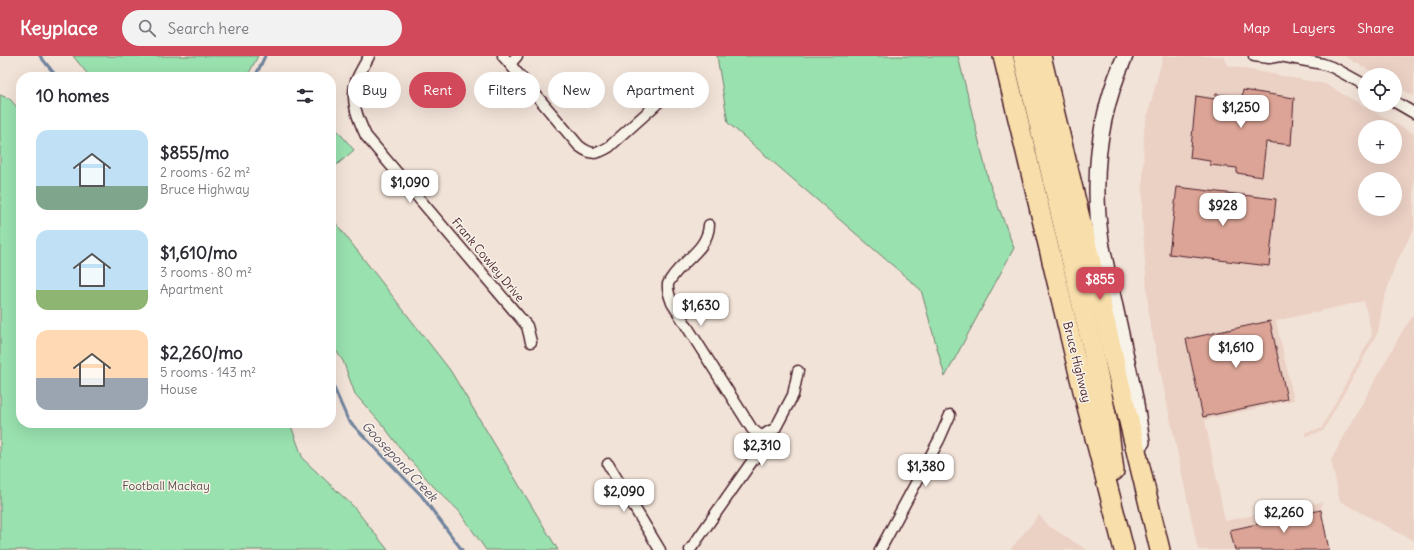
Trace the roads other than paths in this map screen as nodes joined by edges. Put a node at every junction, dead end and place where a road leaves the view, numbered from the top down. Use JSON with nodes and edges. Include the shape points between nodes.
{"nodes":[{"id":1,"x":369,"y":56,"type":"edge"},
{"id":2,"x":517,"y":56,"type":"edge"},
{"id":3,"x":1003,"y":56,"type":"edge"},
{"id":4,"x":1023,"y":56,"type":"edge"},
{"id":5,"x":1041,"y":56,"type":"edge"},
{"id":6,"x":1126,"y":56,"type":"edge"},
{"id":7,"x":1254,"y":56,"type":"edge"},
{"id":8,"x":1279,"y":56,"type":"edge"},
{"id":9,"x":506,"y":60,"type":"edge"},
{"id":10,"x":1358,"y":81,"type":"edge"},
{"id":11,"x":1402,"y":106,"type":"edge"},
{"id":12,"x":652,"y":108,"type":"edge"},
{"id":13,"x":1414,"y":113,"type":"edge"},
{"id":14,"x":709,"y":225,"type":"dead end"},
{"id":15,"x":531,"y":342,"type":"dead end"},
{"id":16,"x":798,"y":371,"type":"dead end"},
{"id":17,"x":950,"y":415,"type":"dead end"},
{"id":18,"x":762,"y":437,"type":"junction"},
{"id":19,"x":608,"y":464,"type":"dead end"},
{"id":20,"x":1119,"y":528,"type":"junction"},
{"id":21,"x":660,"y":550,"type":"edge"},
{"id":22,"x":690,"y":550,"type":"edge"},
{"id":23,"x":880,"y":550,"type":"edge"},
{"id":24,"x":1124,"y":550,"type":"edge"},
{"id":25,"x":1161,"y":550,"type":"edge"}],
"edges":[{"from":1,"to":15,"type":"street","name":"Frank Cowley Drive","via":[[356,82],[354,98],[355,110],[366,136],[527,326]]},
{"from":2,"to":9,"type":"street"},
{"from":3,"to":20,"type":"highway","name":"Bruce Highway","via":[[1085,399]]},
{"from":4,"to":20,"type":"highway","via":[[1108,424]]},
{"from":5,"to":25,"type":"highway"},
{"from":6,"to":25,"type":"main road","via":[[1110,94],[1100,139],[1097,172],[1098,216],[1102,247],[1135,398]]},
{"from":7,"to":8,"type":"street"},
{"from":8,"to":10,"type":"street","via":[[1323,64]]},
{"from":9,"to":12,"type":"street","via":[[579,146],[593,158]]},
{"from":11,"to":13,"type":"street"},
{"from":14,"to":18,"type":"street","via":[[708,236],[676,271],[669,282],[668,290],[672,303],[752,429]]},
{"from":16,"to":18,"type":"street","via":[[793,395],[779,422],[775,429]]},
{"from":17,"to":23,"type":"street"},
{"from":18,"to":22,"type":"street","via":[[760,450]]},
{"from":19,"to":21,"type":"street"},
{"from":20,"to":24,"type":"highway","name":"Bruce Highway"}]}
